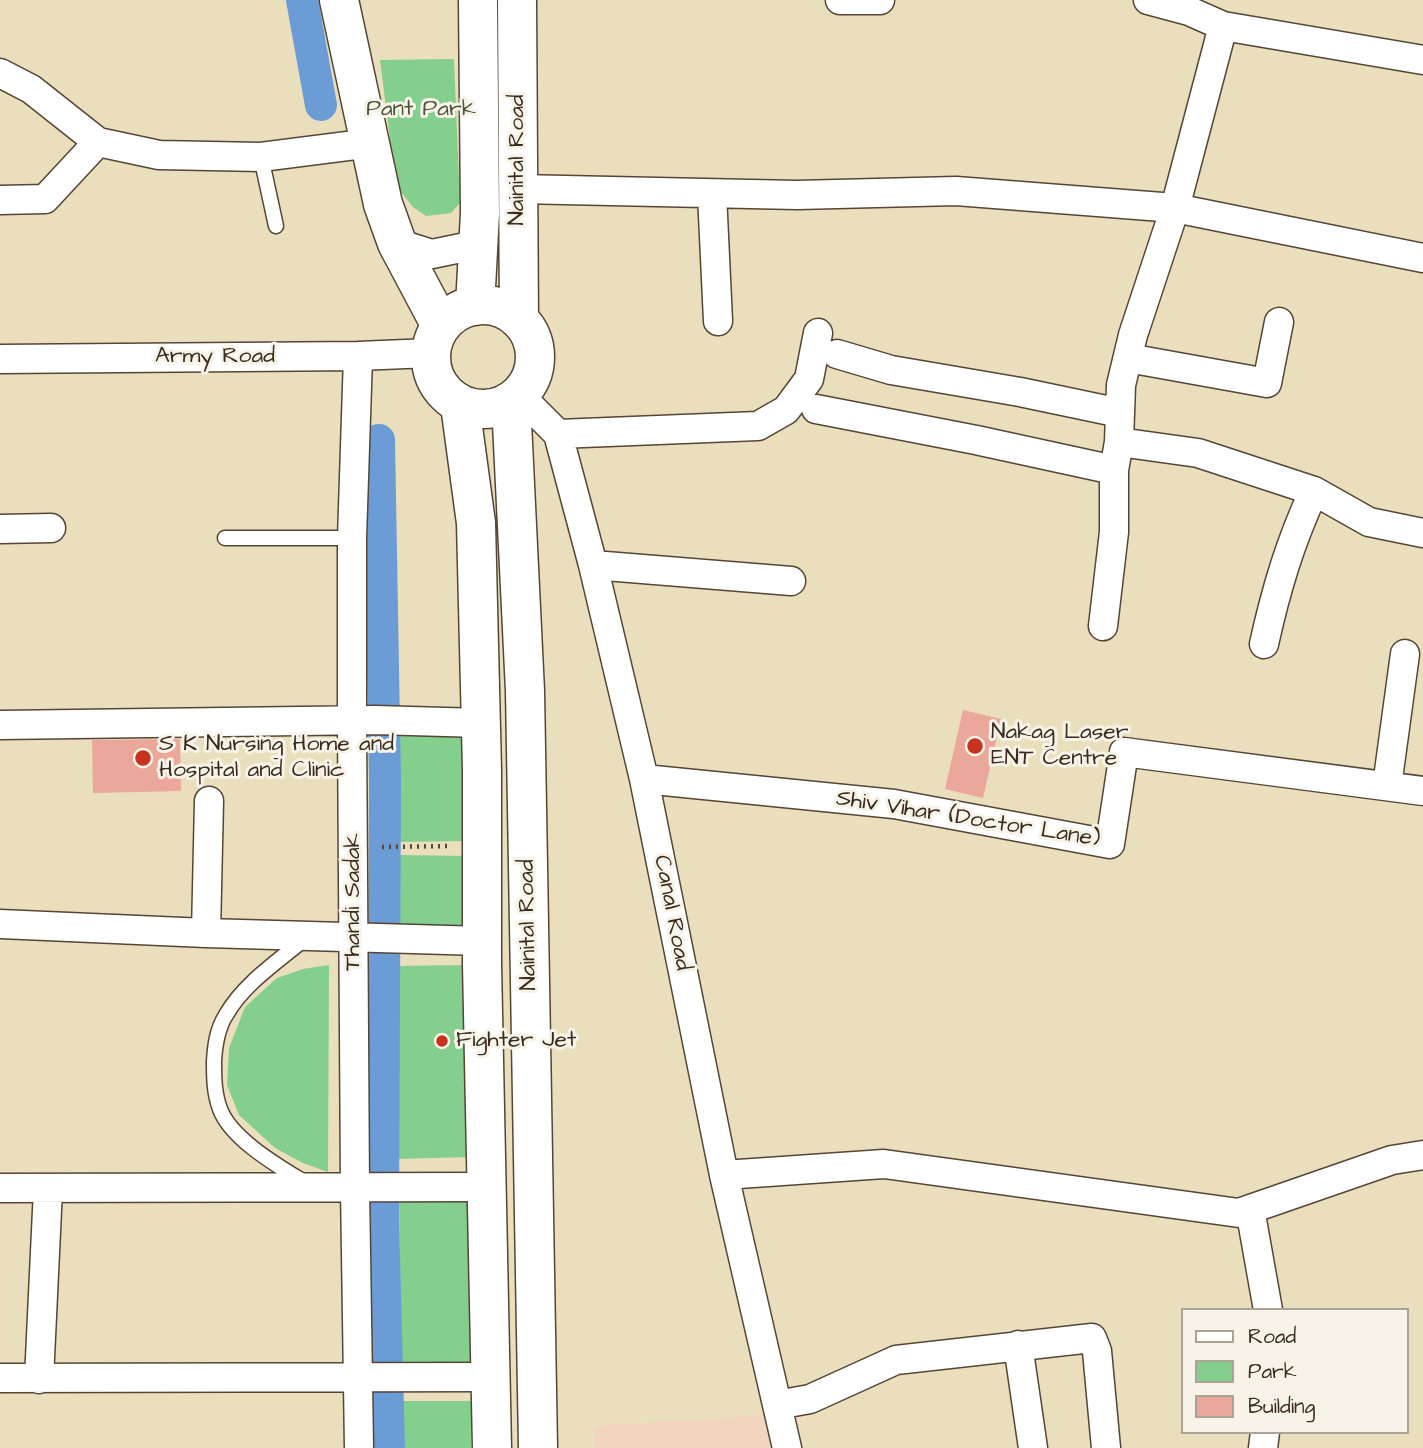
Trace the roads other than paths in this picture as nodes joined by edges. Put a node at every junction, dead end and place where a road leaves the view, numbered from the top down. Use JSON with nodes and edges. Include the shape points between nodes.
{"nodes":[{"id":1,"x":339,"y":0,"type":"edge"},
{"id":2,"x":478,"y":0,"type":"edge"},
{"id":3,"x":517,"y":0,"type":"edge"},
{"id":4,"x":840,"y":0,"type":"edge"},
{"id":5,"x":880,"y":0,"type":"edge"},
{"id":6,"x":1148,"y":0,"type":"edge"},
{"id":7,"x":1223,"y":26,"type":"junction"},
{"id":8,"x":1423,"y":60,"type":"edge"},
{"id":9,"x":0,"y":74,"type":"edge"},
{"id":10,"x":98,"y":142,"type":"junction"},
{"id":11,"x":372,"y":143,"type":"junction"},
{"id":12,"x":261,"y":157,"type":"junction"},
{"id":13,"x":517,"y":189,"type":"junction"},
{"id":14,"x":712,"y":194,"type":"junction"},
{"id":15,"x":0,"y":200,"type":"edge"},
{"id":16,"x":1175,"y":208,"type":"junction"},
{"id":17,"x":276,"y":226,"type":"dead end"},
{"id":18,"x":397,"y":243,"type":"junction"},
{"id":19,"x":480,"y":244,"type":"junction"},
{"id":20,"x":1423,"y":258,"type":"edge"},
{"id":21,"x":475,"y":306,"type":"junction"},
{"id":22,"x":519,"y":320,"type":"junction"},
{"id":23,"x":718,"y":320,"type":"dead end"},
{"id":24,"x":1279,"y":322,"type":"dead end"},
{"id":25,"x":818,"y":333,"type":"dead end"},
{"id":26,"x":435,"y":338,"type":"junction"},
{"id":27,"x":837,"y":355,"type":"dead end"},
{"id":28,"x":358,"y":356,"type":"junction"},
{"id":29,"x":1128,"y":358,"type":"junction"},
{"id":30,"x":0,"y":359,"type":"edge"},
{"id":31,"x":515,"y":399,"type":"junction"},
{"id":32,"x":460,"y":405,"type":"junction"},
{"id":33,"x":816,"y":409,"type":"dead end"},
{"id":34,"x":1120,"y":412,"type":"junction"},
{"id":35,"x":558,"y":434,"type":"junction"},
{"id":36,"x":1119,"y":442,"type":"junction"},
{"id":37,"x":1114,"y":470,"type":"junction"},
{"id":38,"x":1314,"y":491,"type":"junction"},
{"id":39,"x":51,"y":528,"type":"dead end"},
{"id":40,"x":0,"y":529,"type":"edge"},
{"id":41,"x":1423,"y":533,"type":"edge"},
{"id":42,"x":225,"y":538,"type":"dead end"},
{"id":43,"x":352,"y":538,"type":"junction"},
{"id":44,"x":593,"y":565,"type":"junction"},
{"id":45,"x":791,"y":581,"type":"dead end"},
{"id":46,"x":1103,"y":626,"type":"dead end"},
{"id":47,"x":1264,"y":644,"type":"dead end"},
{"id":48,"x":1405,"y":654,"type":"dead end"},
{"id":49,"x":374,"y":721,"type":"junction"},
{"id":50,"x":481,"y":723,"type":"junction"},
{"id":51,"x":0,"y":724,"type":"edge"},
{"id":52,"x":644,"y":779,"type":"junction"},
{"id":53,"x":1387,"y":786,"type":"junction"},
{"id":54,"x":1423,"y":791,"type":"edge"},
{"id":55,"x":209,"y":801,"type":"dead end"},
{"id":56,"x":0,"y":924,"type":"edge"},
{"id":57,"x":206,"y":933,"type":"junction"},
{"id":58,"x":308,"y":936,"type":"junction"},
{"id":59,"x":375,"y":938,"type":"junction"},
{"id":60,"x":482,"y":941,"type":"junction"},
{"id":61,"x":529,"y":941,"type":"junction"},
{"id":62,"x":1423,"y":1156,"type":"edge"},
{"id":63,"x":724,"y":1175,"type":"junction"},
{"id":64,"x":311,"y":1186,"type":"junction"},
{"id":65,"x":487,"y":1187,"type":"junction"},
{"id":66,"x":0,"y":1188,"type":"edge"},
{"id":67,"x":373,"y":1188,"type":"junction"},
{"id":68,"x":48,"y":1189,"type":"junction"},
{"id":69,"x":1251,"y":1209,"type":"junction"},
{"id":70,"x":1268,"y":1308,"type":"edge"},
{"id":71,"x":1018,"y":1345,"type":"junction"},
{"id":72,"x":491,"y":1377,"type":"junction"},
{"id":73,"x":0,"y":1378,"type":"edge"},
{"id":74,"x":39,"y":1379,"type":"junction"},
{"id":75,"x":376,"y":1379,"type":"junction"},
{"id":76,"x":778,"y":1405,"type":"junction"},
{"id":77,"x":359,"y":1448,"type":"edge"},
{"id":78,"x":492,"y":1448,"type":"edge"},
{"id":79,"x":538,"y":1448,"type":"edge"},
{"id":80,"x":787,"y":1448,"type":"edge"},
{"id":81,"x":1033,"y":1448,"type":"edge"},
{"id":82,"x":1106,"y":1448,"type":"edge"}],
"edges":[{"from":1,"to":11,"type":"main road"},
{"from":2,"to":19,"type":"main road","name":"Nainital Road"},
{"from":3,"to":13,"type":"main road","name":"Nainital Road"},
{"from":4,"to":5,"type":"street"},
{"from":6,"to":7,"type":"street"},
{"from":7,"to":8,"type":"street"},
{"from":7,"to":16,"type":"street"},
{"from":9,"to":10,"type":"street","via":[[31,89]]},
{"from":10,"to":12,"type":"street","via":[[159,155]]},
{"from":10,"to":15,"type":"street","via":[[45,199]]},
{"from":11,"to":12,"type":"street"},
{"from":11,"to":18,"type":"main road","via":[[383,204]]},
{"from":12,"to":17,"type":"lane"},
{"from":13,"to":14,"type":"street"},
{"from":13,"to":22,"type":"main road","name":"Nainital Road"},
{"from":14,"to":16,"type":"street","via":[[956,191]]},
{"from":14,"to":23,"type":"street"},
{"from":16,"to":20,"type":"street"},
{"from":16,"to":29,"type":"street"},
{"from":18,"to":19,"type":"street","via":[[432,254]]},
{"from":18,"to":26,"type":"main road"},
{"from":19,"to":21,"type":"main road","name":"Nainital Road"},
{"from":21,"to":22,"type":"main road","via":[[501,308]]},
{"from":21,"to":26,"type":"main road","via":[[449,315]]},
{"from":22,"to":31,"type":"main road","via":[[533,340],[535,355],[531,377]]},
{"from":24,"to":29,"type":"street","via":[[1267,383]]},
{"from":25,"to":35,"type":"street","via":[[809,379],[786,410],[758,426]]},
{"from":26,"to":28,"type":"street","name":"Army Road"},
{"from":26,"to":32,"type":"main road","via":[[431,368],[447,396]]},
{"from":27,"to":34,"type":"street","via":[[891,370]]},
{"from":28,"to":30,"type":"street","name":"Army Road"},
{"from":28,"to":43,"type":"street","name":"Thandi Sadak"},
{"from":29,"to":34,"type":"street"},
{"from":31,"to":32,"type":"main road","via":[[491,409]]},
{"from":31,"to":35,"type":"street"},
{"from":31,"to":61,"type":"main road","name":"Nainital Road"},
{"from":32,"to":50,"type":"main road","name":"Nainital Road","via":[[476,523]]},
{"from":33,"to":37,"type":"street"},
{"from":34,"to":36,"type":"street"},
{"from":35,"to":44,"type":"street","name":"Canal Road"},
{"from":36,"to":37,"type":"street"},
{"from":36,"to":38,"type":"street","via":[[1198,453]]},
{"from":37,"to":46,"type":"street","via":[[1114,532]]},
{"from":38,"to":41,"type":"street","via":[[1368,522]]},
{"from":38,"to":47,"type":"street","via":[[1295,532]]},
{"from":39,"to":40,"type":"street"},
{"from":42,"to":43,"type":"lane"},
{"from":43,"to":49,"type":"street","name":"Thandi Sadak"},
{"from":44,"to":45,"type":"street"},
{"from":44,"to":52,"type":"street","name":"Canal Road"},
{"from":48,"to":53,"type":"street"},
{"from":49,"to":50,"type":"street"},
{"from":49,"to":51,"type":"street"},
{"from":49,"to":59,"type":"street","name":"Thandi Sadak"},
{"from":50,"to":60,"type":"main road","name":"Nainital Road"},
{"from":52,"to":53,"type":"street","name":"Shiv Vihar (Doctor Lane)","via":[[894,804],[1110,844],[1124,752]]},
{"from":52,"to":63,"type":"street","name":"Canal Road"},
{"from":53,"to":54,"type":"street","name":"Shiv Vihar (Doctor Lane)"},
{"from":55,"to":57,"type":"street"},
{"from":56,"to":57,"type":"street"},
{"from":57,"to":58,"type":"street"},
{"from":58,"to":59,"type":"street"},
{"from":58,"to":64,"type":"lane","via":[[252,984],[226,1015],[215,1041],[214,1082],[221,1111],[233,1128],[259,1153]]},
{"from":59,"to":60,"type":"street"},
{"from":59,"to":67,"type":"street","name":"Thandi Sadak"},
{"from":60,"to":61,"type":"main road"},
{"from":60,"to":65,"type":"main road","name":"Nainital Road"},
{"from":61,"to":79,"type":"main road","name":"Nainital Road"},
{"from":62,"to":69,"type":"street","via":[[1392,1160]]},
{"from":63,"to":69,"type":"street","via":[[884,1164],[1239,1213]]},
{"from":63,"to":76,"type":"street","name":"Canal Road"},
{"from":64,"to":67,"type":"street"},
{"from":64,"to":68,"type":"street"},
{"from":65,"to":67,"type":"street"},
{"from":65,"to":72,"type":"main road","name":"Nainital Road"},
{"from":66,"to":68,"type":"street"},
{"from":67,"to":75,"type":"street","name":"Thandi Sadak"},
{"from":68,"to":74,"type":"street"},
{"from":69,"to":70,"type":"street"},
{"from":71,"to":76,"type":"street","via":[[896,1360],[810,1399]]},
{"from":71,"to":81,"type":"street"},
{"from":71,"to":82,"type":"street","via":[[1092,1338]]},
{"from":72,"to":75,"type":"street"},
{"from":72,"to":78,"type":"main road","name":"Nainital Road"},
{"from":73,"to":74,"type":"street"},
{"from":74,"to":75,"type":"street"},
{"from":75,"to":77,"type":"street","name":"Thandi Sadak"},
{"from":76,"to":80,"type":"street","name":"Canal Road"}]}
